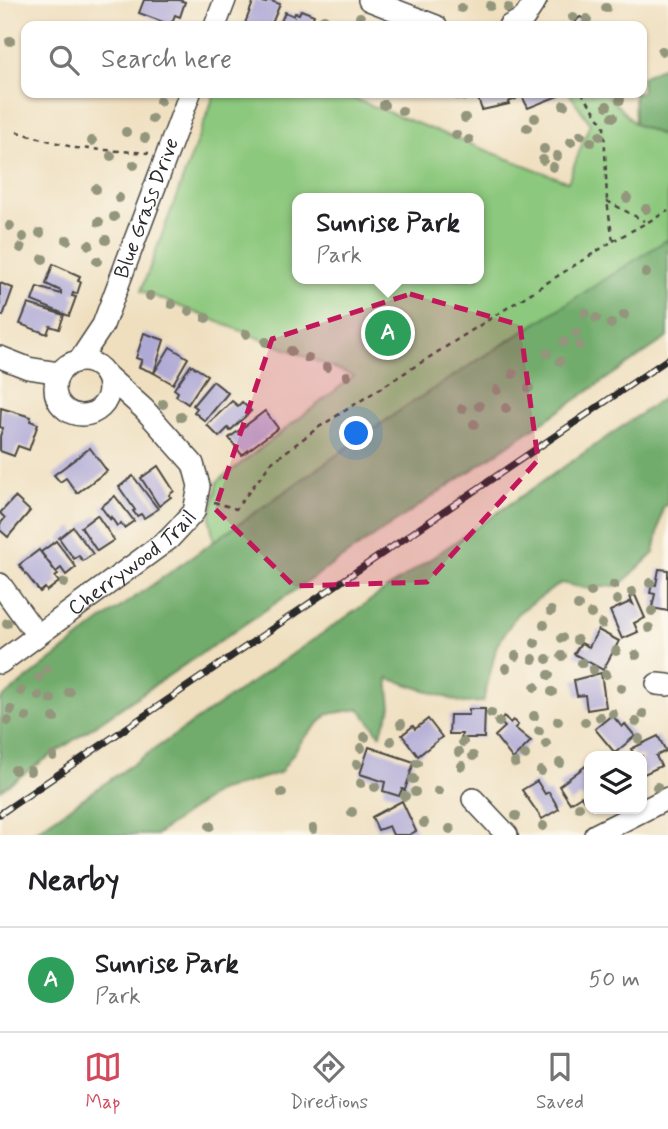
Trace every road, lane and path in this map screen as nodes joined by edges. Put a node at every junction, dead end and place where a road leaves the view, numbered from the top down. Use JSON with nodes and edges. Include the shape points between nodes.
{"nodes":[{"id":1,"x":225,"y":0,"type":"edge"},
{"id":2,"x":369,"y":0,"type":"edge"},
{"id":3,"x":536,"y":0,"type":"edge"},
{"id":4,"x":217,"y":21,"type":"edge"},
{"id":5,"x":423,"y":21,"type":"edge"},
{"id":6,"x":518,"y":21,"type":"edge"},
{"id":7,"x":188,"y":98,"type":"edge"},
{"id":8,"x":585,"y":98,"type":"edge"},
{"id":9,"x":17,"y":132,"type":"dead end"},
{"id":10,"x":166,"y":158,"type":"junction"},
{"id":11,"x":607,"y":201,"type":"junction"},
{"id":12,"x":668,"y":211,"type":"edge"},
{"id":13,"x":646,"y":222,"type":"junction"},
{"id":14,"x":613,"y":242,"type":"junction"},
{"id":15,"x":103,"y":325,"type":"junction"},
{"id":16,"x":0,"y":357,"type":"edge"},
{"id":17,"x":79,"y":361,"type":"junction"},
{"id":18,"x":103,"y":372,"type":"junction"},
{"id":19,"x":57,"y":381,"type":"junction"},
{"id":20,"x":98,"y":409,"type":"junction"},
{"id":21,"x":144,"y":409,"type":"junction"},
{"id":22,"x":199,"y":497,"type":"junction"},
{"id":23,"x":0,"y":584,"type":"edge"},
{"id":24,"x":37,"y":635,"type":"junction"},
{"id":25,"x":0,"y":663,"type":"edge"},
{"id":26,"x":668,"y":798,"type":"edge"},
{"id":27,"x":473,"y":799,"type":"dead end"},
{"id":28,"x":507,"y":835,"type":"edge"},
{"id":29,"x":596,"y":835,"type":"edge"}],
"edges":[{"from":1,"to":4,"type":"street"},
{"from":2,"to":5,"type":"street"},
{"from":3,"to":6,"type":"street"},
{"from":7,"to":10,"type":"street","name":"Blue Grass Drive"},
{"from":8,"to":11,"type":"path","via":[[604,125]]},
{"from":9,"to":10,"type":"path","via":[[76,148]]},
{"from":10,"to":15,"type":"street","name":"Blue Grass Drive"},
{"from":11,"to":13,"type":"path"},
{"from":11,"to":14,"type":"path"},
{"from":12,"to":13,"type":"path"},
{"from":13,"to":14,"type":"path"},
{"from":14,"to":22,"type":"path","via":[[316,429],[271,463],[236,509]]},
{"from":15,"to":17,"type":"street","name":"Blue Grass Drive"},
{"from":15,"to":18,"type":"street","name":"Blue Grass Drive"},
{"from":16,"to":19,"type":"street"},
{"from":17,"to":18,"type":"street","via":[[90,362]]},
{"from":17,"to":19,"type":"street","via":[[67,365]]},
{"from":18,"to":20,"type":"street","via":[[108,393]]},
{"from":18,"to":21,"type":"street","name":"Cherrywood Trail"},
{"from":19,"to":20,"type":"street","via":[[55,396],[71,413],[90,414]]},
{"from":20,"to":21,"type":"street"},
{"from":21,"to":22,"type":"street","name":"Cherrywood Trail","via":[[193,464]]},
{"from":22,"to":24,"type":"street","name":"Cherrywood Trail","via":[[194,512],[169,539]]},
{"from":23,"to":24,"type":"street"},
{"from":24,"to":25,"type":"street","name":"Cherrywood Trail"},
{"from":26,"to":29,"type":"street"},
{"from":27,"to":28,"type":"street"}]}
